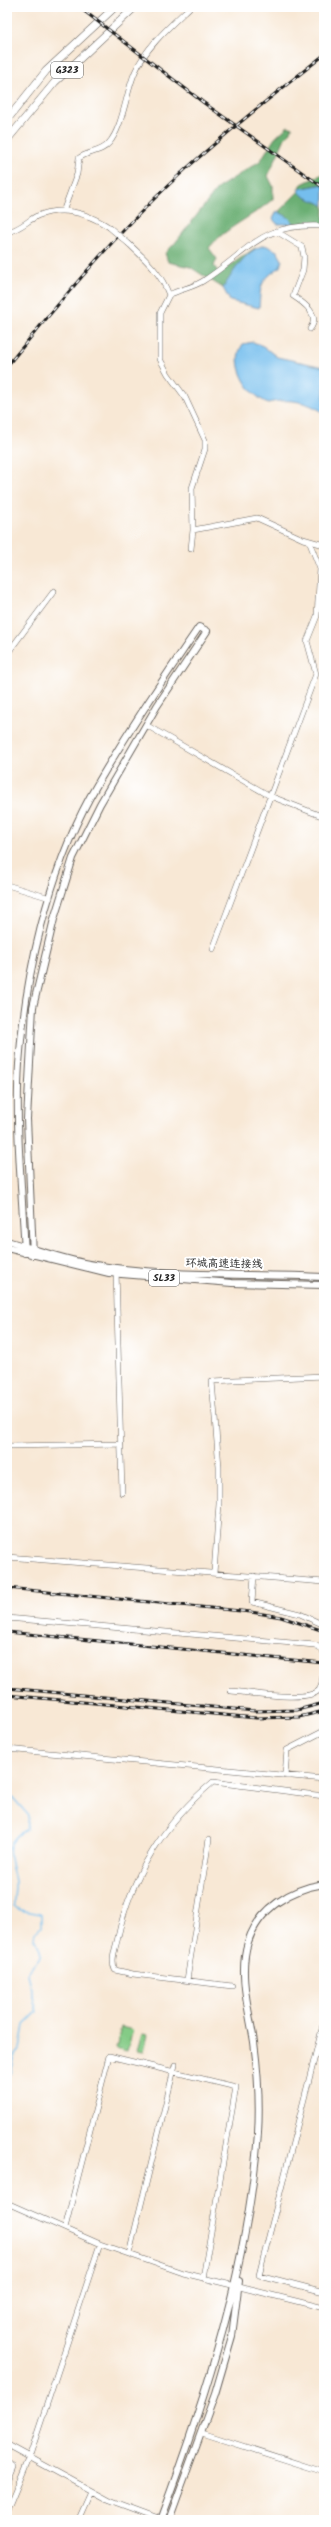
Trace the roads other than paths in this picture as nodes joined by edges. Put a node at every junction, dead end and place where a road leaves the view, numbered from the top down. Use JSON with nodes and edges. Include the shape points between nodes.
{"nodes":[{"id":1,"x":116,"y":7,"type":"edge"},
{"id":2,"x":134,"y":7,"type":"edge"},
{"id":3,"x":190,"y":7,"type":"edge"},
{"id":4,"x":7,"y":120,"type":"edge"},
{"id":5,"x":7,"y":140,"type":"edge"},
{"id":6,"x":64,"y":210,"type":"junction"},
{"id":7,"x":324,"y":226,"type":"edge"},
{"id":8,"x":276,"y":230,"type":"junction"},
{"id":9,"x":7,"y":232,"type":"edge"},
{"id":10,"x":169,"y":295,"type":"junction"},
{"id":11,"x":310,"y":329,"type":"dead end"},
{"id":12,"x":193,"y":530,"type":"junction"},
{"id":13,"x":309,"y":541,"type":"junction"},
{"id":14,"x":324,"y":545,"type":"edge"},
{"id":15,"x":191,"y":549,"type":"dead end"},
{"id":16,"x":54,"y":591,"type":"dead end"},
{"id":17,"x":7,"y":654,"type":"edge"},
{"id":18,"x":146,"y":724,"type":"junction"},
{"id":19,"x":270,"y":796,"type":"junction"},
{"id":20,"x":324,"y":817,"type":"edge"},
{"id":21,"x":7,"y":885,"type":"edge"},
{"id":22,"x":50,"y":898,"type":"junction"},
{"id":23,"x":213,"y":949,"type":"dead end"},
{"id":24,"x":7,"y":1241,"type":"edge"},
{"id":25,"x":7,"y":1248,"type":"edge"},
{"id":26,"x":25,"y":1249,"type":"junction"},
{"id":27,"x":33,"y":1252,"type":"junction"},
{"id":28,"x":116,"y":1270,"type":"junction"},
{"id":29,"x":324,"y":1277,"type":"edge"},
{"id":30,"x":324,"y":1285,"type":"edge"},
{"id":31,"x":324,"y":1376,"type":"edge"},
{"id":32,"x":120,"y":1444,"type":"junction"},
{"id":33,"x":7,"y":1446,"type":"edge"},
{"id":34,"x":122,"y":1493,"type":"dead end"},
{"id":35,"x":7,"y":1556,"type":"edge"},
{"id":36,"x":214,"y":1573,"type":"junction"},
{"id":37,"x":254,"y":1576,"type":"junction"},
{"id":38,"x":324,"y":1582,"type":"edge"},
{"id":39,"x":7,"y":1618,"type":"edge"},
{"id":40,"x":324,"y":1625,"type":"edge"},
{"id":41,"x":324,"y":1653,"type":"edge"},
{"id":42,"x":324,"y":1666,"type":"edge"},
{"id":43,"x":231,"y":1691,"type":"dead end"},
{"id":44,"x":324,"y":1731,"type":"edge"},
{"id":45,"x":7,"y":1749,"type":"edge"},
{"id":46,"x":285,"y":1776,"type":"junction"},
{"id":47,"x":324,"y":1779,"type":"edge"},
{"id":48,"x":324,"y":1796,"type":"edge"},
{"id":49,"x":208,"y":1839,"type":"dead end"},
{"id":50,"x":324,"y":1884,"type":"edge"},
{"id":51,"x":324,"y":1887,"type":"edge"},
{"id":52,"x":186,"y":1980,"type":"junction"},
{"id":53,"x":232,"y":1986,"type":"dead end"},
{"id":54,"x":324,"y":2021,"type":"edge"},
{"id":55,"x":322,"y":2040,"type":"edge"},
{"id":56,"x":175,"y":2065,"type":"dead end"},
{"id":57,"x":174,"y":2072,"type":"junction"},
{"id":58,"x":7,"y":2203,"type":"edge"},
{"id":59,"x":65,"y":2228,"type":"junction"},
{"id":60,"x":100,"y":2244,"type":"junction"},
{"id":61,"x":129,"y":2254,"type":"junction"},
{"id":62,"x":203,"y":2278,"type":"junction"},
{"id":63,"x":236,"y":2287,"type":"junction"},
{"id":64,"x":324,"y":2292,"type":"edge"},
{"id":65,"x":324,"y":2308,"type":"edge"},
{"id":66,"x":202,"y":2433,"type":"junction"},
{"id":67,"x":7,"y":2445,"type":"edge"},
{"id":68,"x":29,"y":2458,"type":"junction"},
{"id":69,"x":7,"y":2462,"type":"edge"},
{"id":70,"x":324,"y":2472,"type":"edge"},
{"id":71,"x":7,"y":2483,"type":"edge"},
{"id":72,"x":91,"y":2491,"type":"junction"},
{"id":73,"x":7,"y":2511,"type":"edge"},
{"id":74,"x":78,"y":2520,"type":"edge"},
{"id":75,"x":160,"y":2520,"type":"edge"},
{"id":76,"x":169,"y":2520,"type":"edge"}],
"edges":[{"from":1,"to":4,"type":"highway","number":"G323","via":[[46,70]]},
{"from":2,"to":5,"type":"highway","number":"G323","via":[[55,82]]},
{"from":3,"to":6,"type":"street","via":[[154,44],[135,71],[109,143],[101,150],[79,158],[77,174]]},
{"from":6,"to":9,"type":"street","via":[[37,216]]},
{"from":6,"to":10,"type":"street","bridge":true,"via":[[91,217],[109,227],[156,271]]},
{"from":7,"to":8,"type":"street"},
{"from":8,"to":10,"type":"street","via":[[250,244],[203,281]]},
{"from":8,"to":11,"type":"street","via":[[302,247],[303,270],[293,296],[312,313],[314,319]]},
{"from":10,"to":12,"type":"street","via":[[160,313],[160,359],[185,397],[205,440],[205,449],[192,488]]},
{"from":12,"to":13,"type":"street","via":[[257,518]]},
{"from":12,"to":15,"type":"street"},
{"from":13,"to":14,"type":"street"},
{"from":13,"to":19,"type":"street","via":[[320,569],[318,616],[307,641],[316,674]]},
{"from":16,"to":17,"type":"street"},
{"from":18,"to":19,"type":"street"},
{"from":18,"to":22,"type":"main road","via":[[207,631],[199,627],[142,710],[90,798],[64,853]]},
{"from":18,"to":27,"type":"main road","via":[[100,804],[73,858],[54,919],[33,1007],[27,1119]]},
{"from":19,"to":20,"type":"street"},
{"from":19,"to":23,"type":"street"},
{"from":21,"to":22,"type":"street"},
{"from":22,"to":26,"type":"main road","via":[[25,999],[19,1066]]},
{"from":24,"to":26,"type":"main road","name":"环城高速连接线","number":"SL33"},
{"from":25,"to":26,"type":"main road","name":"环城高速连接线","number":"SL33"},
{"from":26,"to":27,"type":"main road","name":"环城高速连接线","number":"SL33"},
{"from":27,"to":28,"type":"main road","name":"环城高速连接线","number":"SL33"},
{"from":28,"to":29,"type":"main road","name":"环城高速连接线","number":"SL33","via":[[231,1276]]},
{"from":28,"to":30,"type":"main road","name":"环城高速连接线","number":"SL33","via":[[232,1283]]},
{"from":28,"to":32,"type":"street"},
{"from":31,"to":36,"type":"street","via":[[212,1381],[219,1467]]},
{"from":32,"to":33,"type":"street"},
{"from":32,"to":34,"type":"street"},
{"from":35,"to":36,"type":"street"},
{"from":36,"to":37,"type":"street"},
{"from":37,"to":38,"type":"street"},
{"from":37,"to":40,"type":"street","via":[[252,1602],[300,1614]]},
{"from":39,"to":41,"type":"street","via":[[315,1646]]},
{"from":42,"to":43,"type":"street","via":[[320,1689],[314,1694],[302,1697]]},
{"from":44,"to":46,"type":"street","via":[[287,1750]]},
{"from":45,"to":46,"type":"street"},
{"from":46,"to":47,"type":"street"},
{"from":48,"to":52,"type":"street","via":[[213,1782],[191,1800],[173,1820],[141,1870],[131,1893],[123,1916],[113,1966],[118,1972]]},
{"from":49,"to":52,"type":"street"},
{"from":50,"to":63,"type":"main road","via":[[303,1887],[283,1897],[269,1909],[248,1942],[245,1981],[257,2068],[258,2118],[251,2198]]},
{"from":51,"to":63,"type":"main road","via":[[304,1891],[285,1900],[259,1929],[251,1949],[248,1980],[261,2068],[262,2112],[257,2184],[249,2235]]},
{"from":52,"to":53,"type":"street"},
{"from":54,"to":55,"type":"street"},
{"from":55,"to":64,"type":"street","via":[[259,2275]]},
{"from":56,"to":57,"type":"street"},
{"from":57,"to":59,"type":"street","via":[[109,2056]]},
{"from":57,"to":61,"type":"street"},
{"from":57,"to":62,"type":"street","via":[[236,2087]]},
{"from":58,"to":59,"type":"street"},
{"from":59,"to":60,"type":"street"},
{"from":60,"to":61,"type":"street"},
{"from":60,"to":68,"type":"street"},
{"from":61,"to":62,"type":"street"},
{"from":62,"to":63,"type":"street"},
{"from":63,"to":65,"type":"street"},
{"from":63,"to":66,"type":"main road","via":[[232,2336]]},
{"from":63,"to":75,"type":"main road","via":[[205,2396]]},
{"from":66,"to":70,"type":"street"},
{"from":66,"to":76,"type":"main road"},
{"from":67,"to":68,"type":"street"},
{"from":68,"to":72,"type":"street"},
{"from":68,"to":73,"type":"street"},
{"from":69,"to":71,"type":"street","via":[[14,2466]]},
{"from":72,"to":74,"type":"street"},
{"from":72,"to":75,"type":"street"}]}
